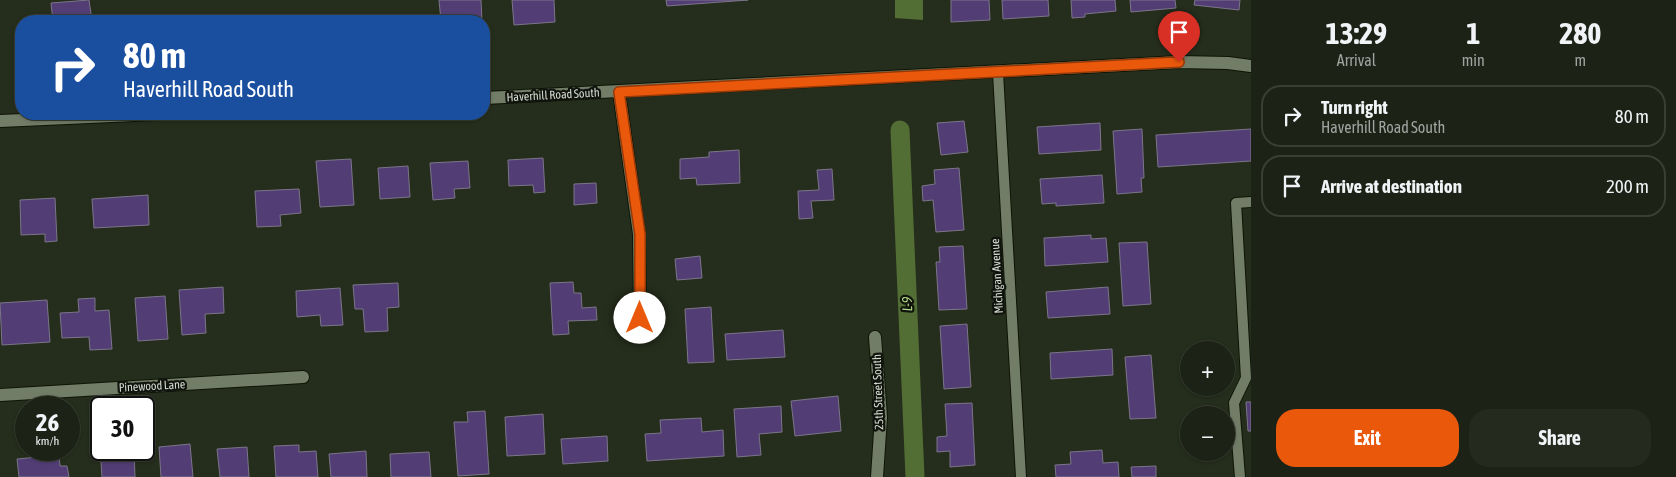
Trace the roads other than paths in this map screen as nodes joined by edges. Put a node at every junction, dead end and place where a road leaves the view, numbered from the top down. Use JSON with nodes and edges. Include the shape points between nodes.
{"nodes":[{"id":1,"x":1251,"y":66,"type":"edge"},
{"id":2,"x":998,"y":73,"type":"junction"},
{"id":3,"x":619,"y":92,"type":"junction"},
{"id":4,"x":490,"y":98,"type":"edge"},
{"id":5,"x":22,"y":120,"type":"edge"},
{"id":6,"x":0,"y":121,"type":"edge"},
{"id":7,"x":1251,"y":202,"type":"edge"},
{"id":8,"x":640,"y":318,"type":"dead end"},
{"id":9,"x":875,"y":337,"type":"dead end"},
{"id":10,"x":303,"y":377,"type":"dead end"},
{"id":11,"x":1249,"y":378,"type":"edge"},
{"id":12,"x":0,"y":395,"type":"edge"},
{"id":13,"x":877,"y":477,"type":"edge"},
{"id":14,"x":1021,"y":477,"type":"edge"},
{"id":15,"x":1240,"y":477,"type":"edge"}],
"edges":[{"from":1,"to":2,"type":"street","name":"Haverhill Road South","via":[[1179,62]]},
{"from":2,"to":3,"type":"street","name":"Haverhill Road South"},
{"from":2,"to":14,"type":"lane","name":"Michigan Avenue"},
{"from":3,"to":4,"type":"street","name":"Haverhill Road South"},
{"from":3,"to":8,"type":"street","via":[[640,234]]},
{"from":5,"to":6,"type":"street"},
{"from":7,"to":11,"type":"lane","via":[[1236,203]]},
{"from":9,"to":13,"type":"street","name":"25th Street South","via":[[881,417]]},
{"from":10,"to":12,"type":"street","name":"Pinewood Lane"},
{"from":11,"to":15,"type":"lane","via":[[1234,403]]}]}
